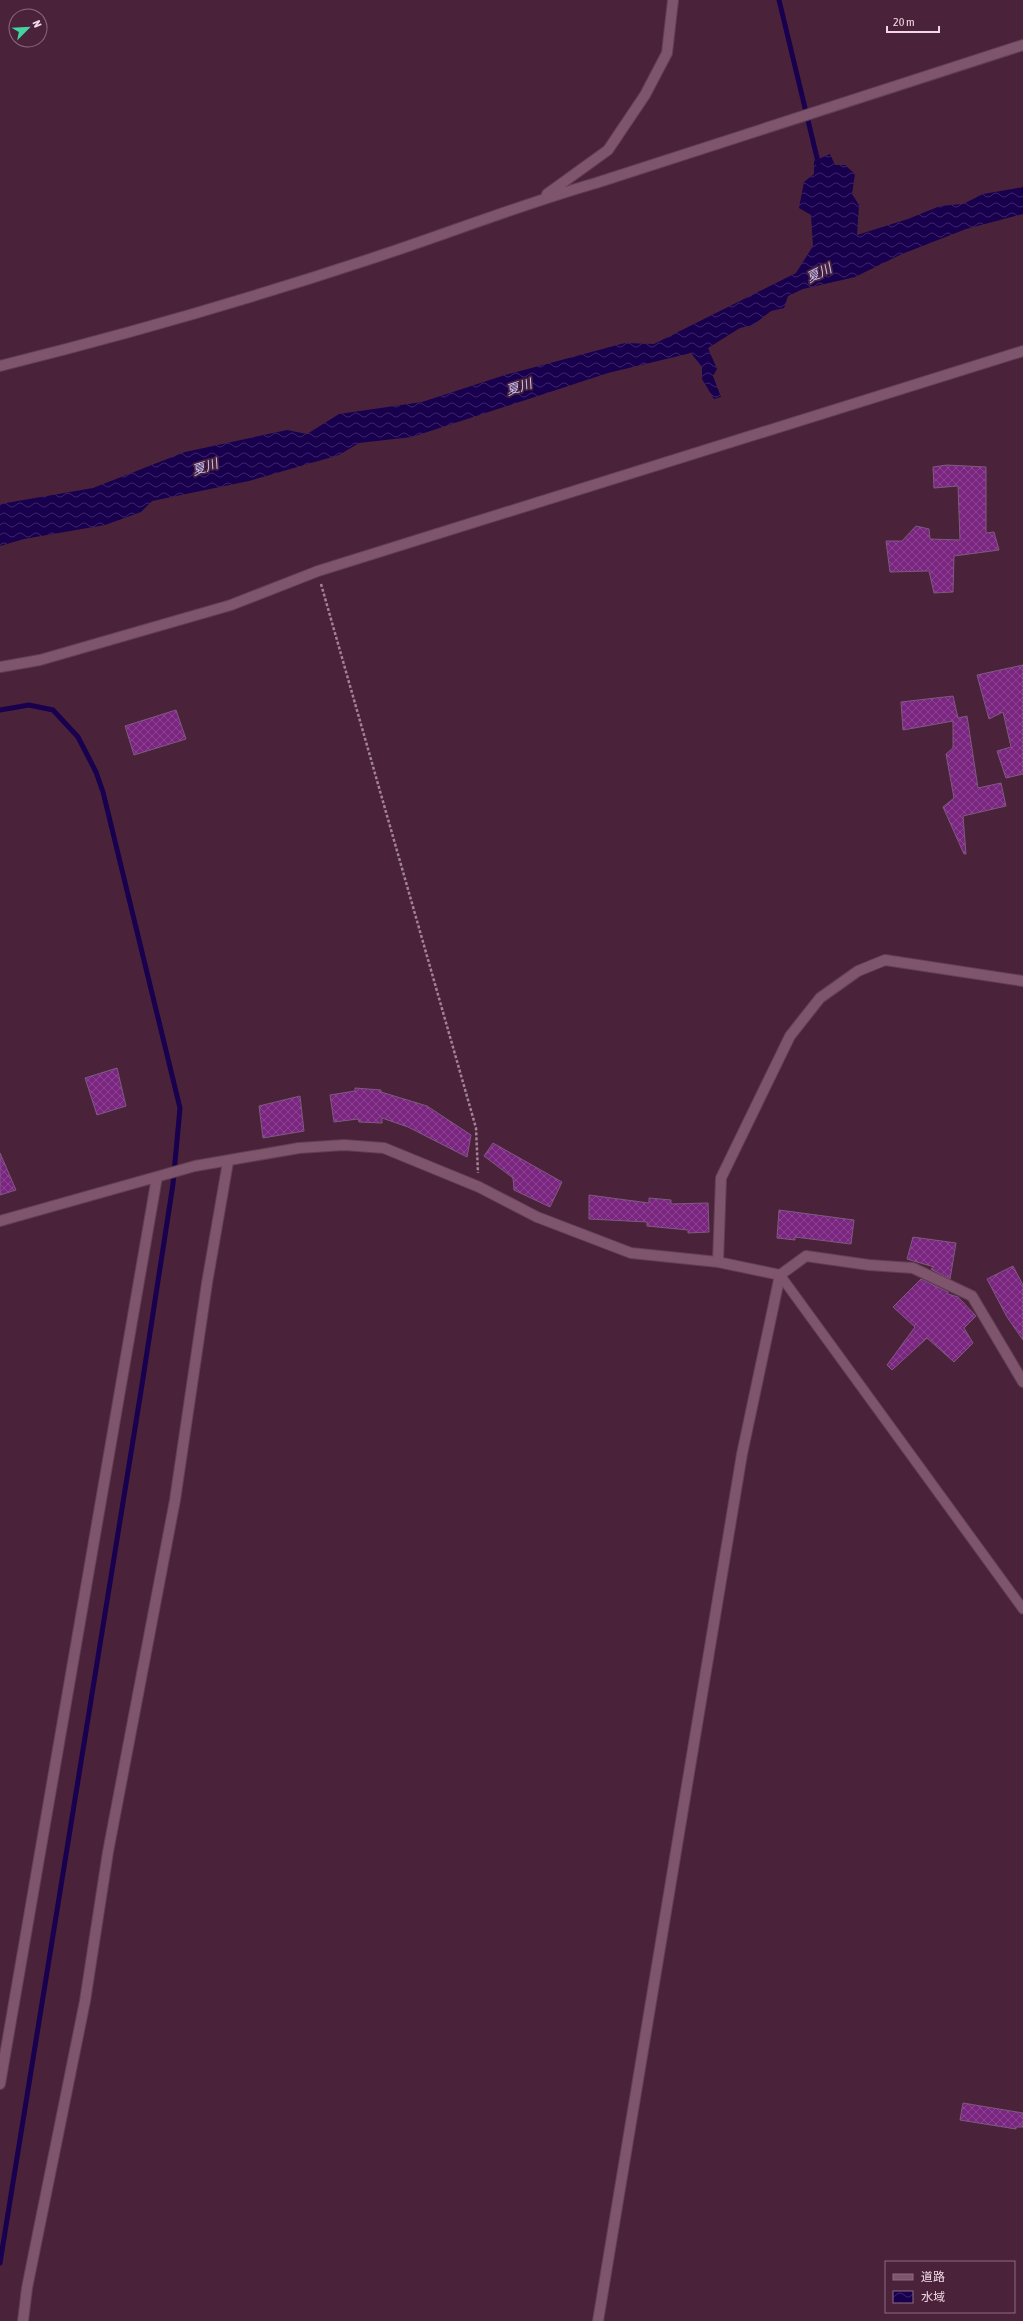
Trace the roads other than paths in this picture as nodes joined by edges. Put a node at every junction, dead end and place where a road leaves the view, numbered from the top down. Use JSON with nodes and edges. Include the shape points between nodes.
{"nodes":[{"id":1,"x":673,"y":0,"type":"edge"},
{"id":2,"x":1023,"y":45,"type":"edge"},
{"id":3,"x":541,"y":199,"type":"junction"},
{"id":4,"x":1023,"y":351,"type":"edge"},
{"id":5,"x":0,"y":366,"type":"edge"},
{"id":6,"x":0,"y":667,"type":"edge"},
{"id":7,"x":1023,"y":981,"type":"edge"},
{"id":8,"x":228,"y":1162,"type":"junction"},
{"id":9,"x":160,"y":1176,"type":"junction"},
{"id":10,"x":0,"y":1221,"type":"edge"},
{"id":11,"x":718,"y":1262,"type":"junction"},
{"id":12,"x":780,"y":1274,"type":"junction"},
{"id":13,"x":1023,"y":1382,"type":"edge"},
{"id":14,"x":1023,"y":1609,"type":"edge"},
{"id":15,"x":0,"y":2084,"type":"edge"},
{"id":16,"x":23,"y":2321,"type":"edge"},
{"id":17,"x":598,"y":2321,"type":"edge"}],
"edges":[{"from":1,"to":3,"type":"street","via":[[667,53],[645,95],[608,150]]},
{"from":2,"to":3,"type":"street"},
{"from":3,"to":5,"type":"street","via":[[514,211],[359,263],[125,334]]},
{"from":4,"to":6,"type":"street","via":[[318,571],[230,605],[40,660]]},
{"from":7,"to":11,"type":"street","via":[[885,960],[858,971],[820,998],[790,1036],[721,1178]]},
{"from":8,"to":9,"type":"street","via":[[186,1168]]},
{"from":8,"to":11,"type":"street","via":[[306,1148],[344,1145],[384,1148],[479,1187],[537,1217],[631,1253]]},
{"from":8,"to":16,"type":"street","via":[[207,1283],[175,1500],[108,1852],[85,2001],[27,2288]]},
{"from":9,"to":10,"type":"street"},
{"from":9,"to":15,"type":"street"},
{"from":11,"to":12,"type":"street"},
{"from":12,"to":13,"type":"street","via":[[806,1256],[913,1268],[972,1296]]},
{"from":12,"to":14,"type":"lane"},
{"from":12,"to":17,"type":"street","via":[[742,1454]]}]}
